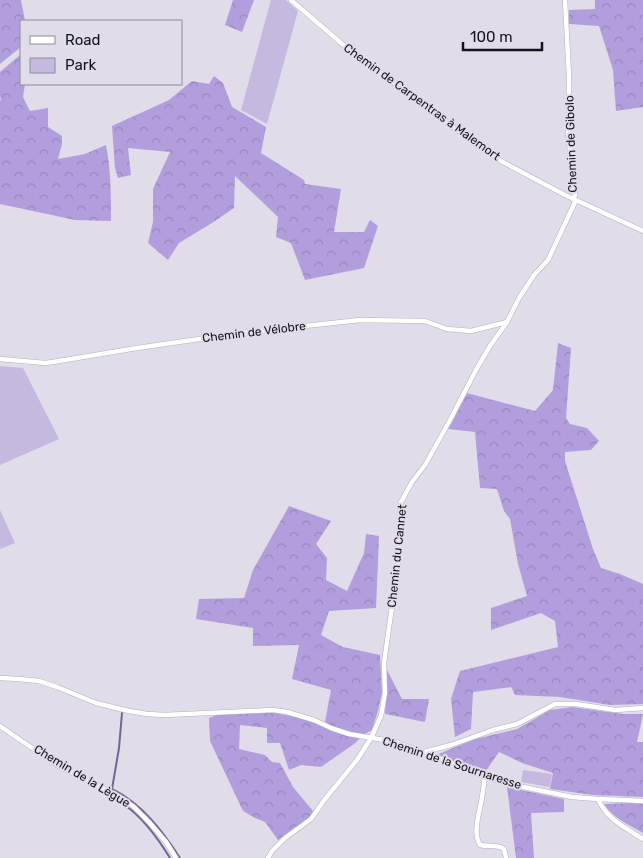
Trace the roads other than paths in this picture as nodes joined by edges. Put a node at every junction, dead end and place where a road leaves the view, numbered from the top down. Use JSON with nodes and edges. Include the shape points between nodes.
{"nodes":[{"id":1,"x":291,"y":0,"type":"edge"},
{"id":2,"x":565,"y":0,"type":"edge"},
{"id":3,"x":574,"y":199,"type":"junction"},
{"id":4,"x":643,"y":231,"type":"edge"},
{"id":5,"x":507,"y":322,"type":"junction"},
{"id":6,"x":0,"y":359,"type":"edge"},
{"id":7,"x":0,"y":678,"type":"edge"},
{"id":8,"x":643,"y":708,"type":"edge"},
{"id":9,"x":0,"y":726,"type":"edge"},
{"id":10,"x":371,"y":738,"type":"junction"},
{"id":11,"x":423,"y":752,"type":"junction"},
{"id":12,"x":485,"y":777,"type":"junction"},
{"id":13,"x":598,"y":799,"type":"junction"},
{"id":14,"x":643,"y":801,"type":"edge"},
{"id":15,"x":643,"y":839,"type":"edge"},
{"id":16,"x":176,"y":858,"type":"edge"},
{"id":17,"x":268,"y":858,"type":"edge"},
{"id":18,"x":506,"y":858,"type":"edge"}],
"edges":[{"from":1,"to":3,"type":"street","name":"Chemin de Carpentras à Malemort","via":[[341,43],[462,134],[510,166]]},
{"from":2,"to":3,"type":"street","name":"Chemin de Gibolo","via":[[568,133]]},
{"from":3,"to":4,"type":"street","name":"Chemin de Carpentras à Malemort"},
{"from":3,"to":5,"type":"street","name":"Chemin du Cannet","via":[[548,260],[534,275]]},
{"from":5,"to":6,"type":"street","name":"Chemin de Vélobre","via":[[472,331],[447,329],[425,321],[360,320],[241,333],[45,363]]},
{"from":5,"to":10,"type":"street","name":"Chemin du Cannet","via":[[401,502],[400,545],[384,663],[385,693],[381,716]]},
{"from":7,"to":10,"type":"street","name":"Chemin de la Sournaresse","via":[[39,681],[96,703],[146,714],[287,712],[349,734]]},
{"from":8,"to":11,"type":"street","via":[[615,710],[556,704],[516,724]]},
{"from":9,"to":16,"type":"street","name":"Chemin de la Lègue","via":[[57,765],[134,807],[150,822]]},
{"from":10,"to":11,"type":"street","name":"Chemin de la Sournaresse","via":[[396,742]]},
{"from":10,"to":17,"type":"street","name":"Chemin du Cannet","via":[[312,819],[285,838]]},
{"from":11,"to":12,"type":"street","name":"Chemin de la Sournaresse"},
{"from":12,"to":13,"type":"street","name":"Chemin de la Sournaresse","via":[[551,793]]},
{"from":12,"to":18,"type":"street","via":[[477,825],[478,841],[480,845],[500,846]]},
{"from":13,"to":14,"type":"street","name":"Chemin de la Sournaresse"},
{"from":13,"to":15,"type":"street","via":[[614,821]]}]}
